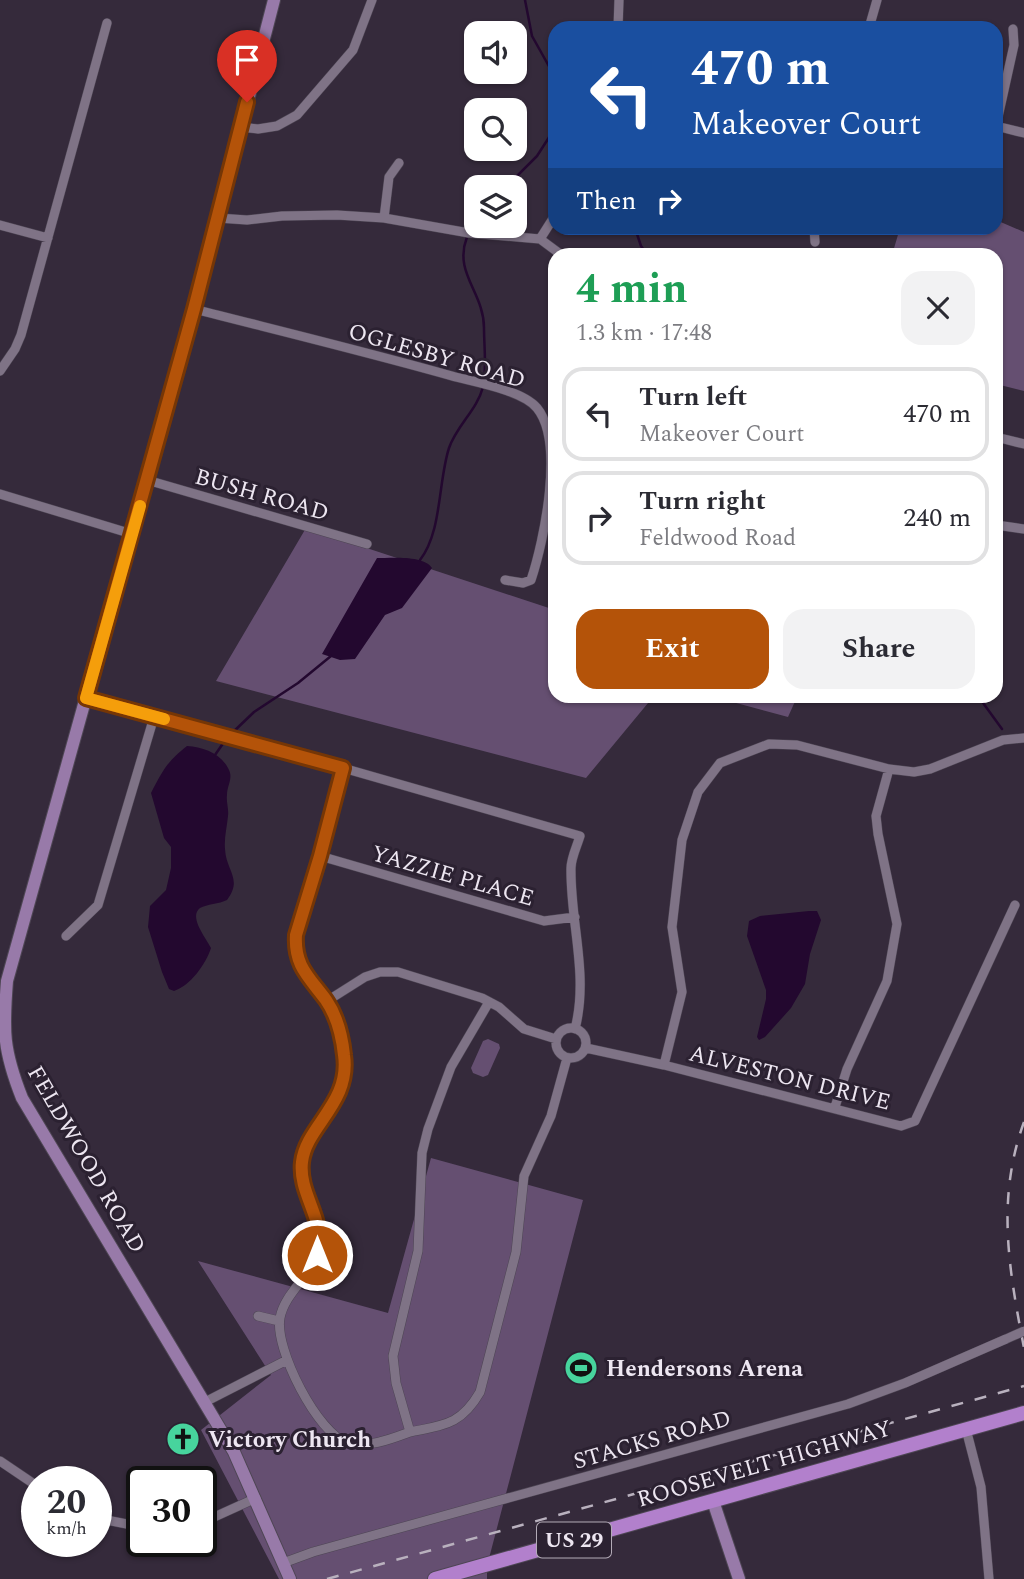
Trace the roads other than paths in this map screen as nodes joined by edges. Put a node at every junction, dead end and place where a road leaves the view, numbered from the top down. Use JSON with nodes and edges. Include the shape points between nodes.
{"nodes":[{"id":1,"x":274,"y":0,"type":"edge"},
{"id":2,"x":372,"y":0,"type":"edge"},
{"id":3,"x":619,"y":0,"type":"edge"},
{"id":4,"x":877,"y":0,"type":"edge"},
{"id":5,"x":618,"y":21,"type":"edge"},
{"id":6,"x":871,"y":21,"type":"edge"},
{"id":7,"x":107,"y":23,"type":"dead end"},
{"id":8,"x":1013,"y":29,"type":"dead end"},
{"id":9,"x":1003,"y":94,"type":"edge"},
{"id":10,"x":240,"y":127,"type":"junction"},
{"id":11,"x":1003,"y":128,"type":"edge"},
{"id":12,"x":1024,"y":133,"type":"edge"},
{"id":13,"x":399,"y":163,"type":"dead end"},
{"id":14,"x":218,"y":218,"type":"junction"},
{"id":15,"x":384,"y":218,"type":"junction"},
{"id":16,"x":0,"y":225,"type":"edge"},
{"id":17,"x":548,"y":226,"type":"edge"},
{"id":18,"x":814,"y":235,"type":"edge"},
{"id":19,"x":48,"y":238,"type":"junction"},
{"id":20,"x":540,"y":239,"type":"junction"},
{"id":21,"x":815,"y":242,"type":"dead end"},
{"id":22,"x":552,"y":248,"type":"edge"},
{"id":23,"x":194,"y":309,"type":"junction"},
{"id":24,"x":0,"y":371,"type":"edge"},
{"id":25,"x":1003,"y":439,"type":"edge"},
{"id":26,"x":1024,"y":444,"type":"edge"},
{"id":27,"x":548,"y":450,"type":"edge"},
{"id":28,"x":147,"y":480,"type":"junction"},
{"id":29,"x":0,"y":494,"type":"edge"},
{"id":30,"x":548,"y":498,"type":"edge"},
{"id":31,"x":1003,"y":526,"type":"edge"},
{"id":32,"x":1024,"y":529,"type":"edge"},
{"id":33,"x":132,"y":534,"type":"junction"},
{"id":34,"x":367,"y":544,"type":"dead end"},
{"id":35,"x":505,"y":580,"type":"dead end"},
{"id":36,"x":86,"y":698,"type":"junction"},
{"id":37,"x":153,"y":716,"type":"junction"},
{"id":38,"x":1024,"y":738,"type":"edge"},
{"id":39,"x":343,"y":768,"type":"junction"},
{"id":40,"x":889,"y":769,"type":"junction"},
{"id":41,"x":320,"y":856,"type":"junction"},
{"id":42,"x":1015,"y":905,"type":"dead end"},
{"id":43,"x":575,"y":917,"type":"junction"},
{"id":44,"x":66,"y":936,"type":"dead end"},
{"id":45,"x":3,"y":980,"type":"edge"},
{"id":46,"x":327,"y":1001,"type":"junction"},
{"id":47,"x":489,"y":1002,"type":"junction"},
{"id":48,"x":576,"y":1029,"type":"junction"},
{"id":49,"x":556,"y":1039,"type":"junction"},
{"id":50,"x":586,"y":1048,"type":"junction"},
{"id":51,"x":567,"y":1058,"type":"junction"},
{"id":52,"x":664,"y":1065,"type":"junction"},
{"id":53,"x":835,"y":1107,"type":"junction"},
{"id":54,"x":258,"y":1316,"type":"dead end"},
{"id":55,"x":279,"y":1321,"type":"junction"},
{"id":56,"x":1024,"y":1331,"type":"edge"},
{"id":57,"x":286,"y":1360,"type":"junction"},
{"id":58,"x":205,"y":1402,"type":"junction"},
{"id":59,"x":1024,"y":1413,"type":"edge"},
{"id":60,"x":966,"y":1429,"type":"junction"},
{"id":61,"x":410,"y":1432,"type":"junction"},
{"id":62,"x":0,"y":1461,"type":"edge"},
{"id":63,"x":21,"y":1475,"type":"edge"},
{"id":64,"x":256,"y":1498,"type":"junction"},
{"id":65,"x":713,"y":1501,"type":"junction"},
{"id":66,"x":217,"y":1516,"type":"edge"},
{"id":67,"x":283,"y":1563,"type":"junction"},
{"id":68,"x":290,"y":1579,"type":"edge"},
{"id":69,"x":435,"y":1579,"type":"edge"},
{"id":70,"x":739,"y":1579,"type":"edge"},
{"id":71,"x":989,"y":1579,"type":"edge"}],
"edges":[{"from":1,"to":10,"type":"street","name":"FELDWOOD ROAD"},
{"from":2,"to":10,"type":"street","via":[[353,50],[297,115],[277,126]]},
{"from":3,"to":5,"type":"street"},
{"from":4,"to":6,"type":"street"},
{"from":7,"to":19,"type":"street"},
{"from":8,"to":9,"type":"street"},
{"from":10,"to":14,"type":"street","name":"FELDWOOD ROAD"},
{"from":11,"to":12,"type":"street"},
{"from":13,"to":15,"type":"street","via":[[389,177]]},
{"from":14,"to":15,"type":"street"},
{"from":14,"to":23,"type":"street","name":"FELDWOOD ROAD"},
{"from":15,"to":20,"type":"street","via":[[469,233]]},
{"from":16,"to":19,"type":"street"},
{"from":17,"to":20,"type":"street"},
{"from":18,"to":21,"type":"street"},
{"from":19,"to":24,"type":"street","via":[[21,335]]},
{"from":20,"to":22,"type":"street"},
{"from":23,"to":27,"type":"street","name":"OGLESBY ROAD","via":[[437,372],[529,401],[543,419]]},
{"from":23,"to":28,"type":"street","name":"FELDWOOD ROAD"},
{"from":25,"to":26,"type":"street"},
{"from":28,"to":33,"type":"street","name":"FELDWOOD ROAD"},
{"from":28,"to":34,"type":"street","name":"BUSH ROAD"},
{"from":29,"to":33,"type":"street"},
{"from":30,"to":35,"type":"street","name":"OGLESBY ROAD","via":[[531,580]]},
{"from":31,"to":32,"type":"street"},
{"from":33,"to":36,"type":"street","name":"FELDWOOD ROAD"},
{"from":36,"to":37,"type":"street"},
{"from":36,"to":45,"type":"street","name":"FELDWOOD ROAD"},
{"from":37,"to":39,"type":"street"},
{"from":37,"to":44,"type":"street","via":[[98,905]]},
{"from":38,"to":40,"type":"street","via":[[1003,740],[930,769]]},
{"from":39,"to":41,"type":"street"},
{"from":39,"to":43,"type":"street","via":[[580,836],[571,865]]},
{"from":40,"to":52,"type":"street","via":[[797,745],[769,744],[720,763],[698,792],[682,840],[672,926],[682,992]]},
{"from":40,"to":53,"type":"street","via":[[876,816],[897,924],[887,981]]},
{"from":41,"to":43,"type":"street","name":"YAZZIE PLACE","via":[[544,921]]},
{"from":41,"to":46,"type":"street","via":[[295,947],[303,973]]},
{"from":42,"to":53,"type":"street","name":"ALVESTON DRIVE","via":[[915,1121],[901,1126]]},
{"from":43,"to":48,"type":"street","via":[[581,982]]},
{"from":45,"to":58,"type":"street","name":"FELDWOOD ROAD","via":[[4,1040],[22,1098]]},
{"from":46,"to":47,"type":"street","via":[[365,977],[389,972]]},
{"from":46,"to":55,"type":"street","via":[[338,1023],[344,1069],[338,1096],[302,1163],[320,1230],[320,1249]]},
{"from":47,"to":49,"type":"street","via":[[524,1029]]},
{"from":47,"to":61,"type":"street","via":[[451,1067],[422,1153],[418,1251],[393,1356]]},
{"from":48,"to":49,"type":"street","via":[[565,1029]]},
{"from":48,"to":50,"type":"street","via":[[584,1036]]},
{"from":49,"to":51,"type":"street","via":[[559,1053]]},
{"from":50,"to":51,"type":"street","via":[[579,1057]]},
{"from":50,"to":52,"type":"street","name":"ALVESTON DRIVE"},
{"from":51,"to":61,"type":"street","via":[[551,1116],[524,1176],[516,1252],[480,1392],[469,1410],[453,1421]]},
{"from":52,"to":53,"type":"street","name":"ALVESTON DRIVE"},
{"from":54,"to":55,"type":"street"},
{"from":55,"to":57,"type":"street"},
{"from":56,"to":67,"type":"street","name":"STACKS ROAD","bridge":true,"via":[[848,1404]]},
{"from":57,"to":58,"type":"street"},
{"from":57,"to":61,"type":"street","via":[[320,1422],[338,1439],[370,1444]]},
{"from":58,"to":64,"type":"street","name":"FELDWOOD ROAD"},
{"from":59,"to":60,"type":"main road","name":"ROOSEVELT HIGHWAY","number":"US 29"},
{"from":60,"to":65,"type":"main road","name":"ROOSEVELT HIGHWAY","number":"US 29"},
{"from":60,"to":71,"type":"street","via":[[981,1487]]},
{"from":62,"to":63,"type":"street"},
{"from":64,"to":66,"type":"street"},
{"from":64,"to":67,"type":"street","name":"FELDWOOD ROAD"},
{"from":65,"to":69,"type":"main road","name":"ROOSEVELT HIGHWAY","number":"US 29"},
{"from":65,"to":70,"type":"street"},
{"from":67,"to":68,"type":"street","name":"FELDWOOD ROAD"}]}
